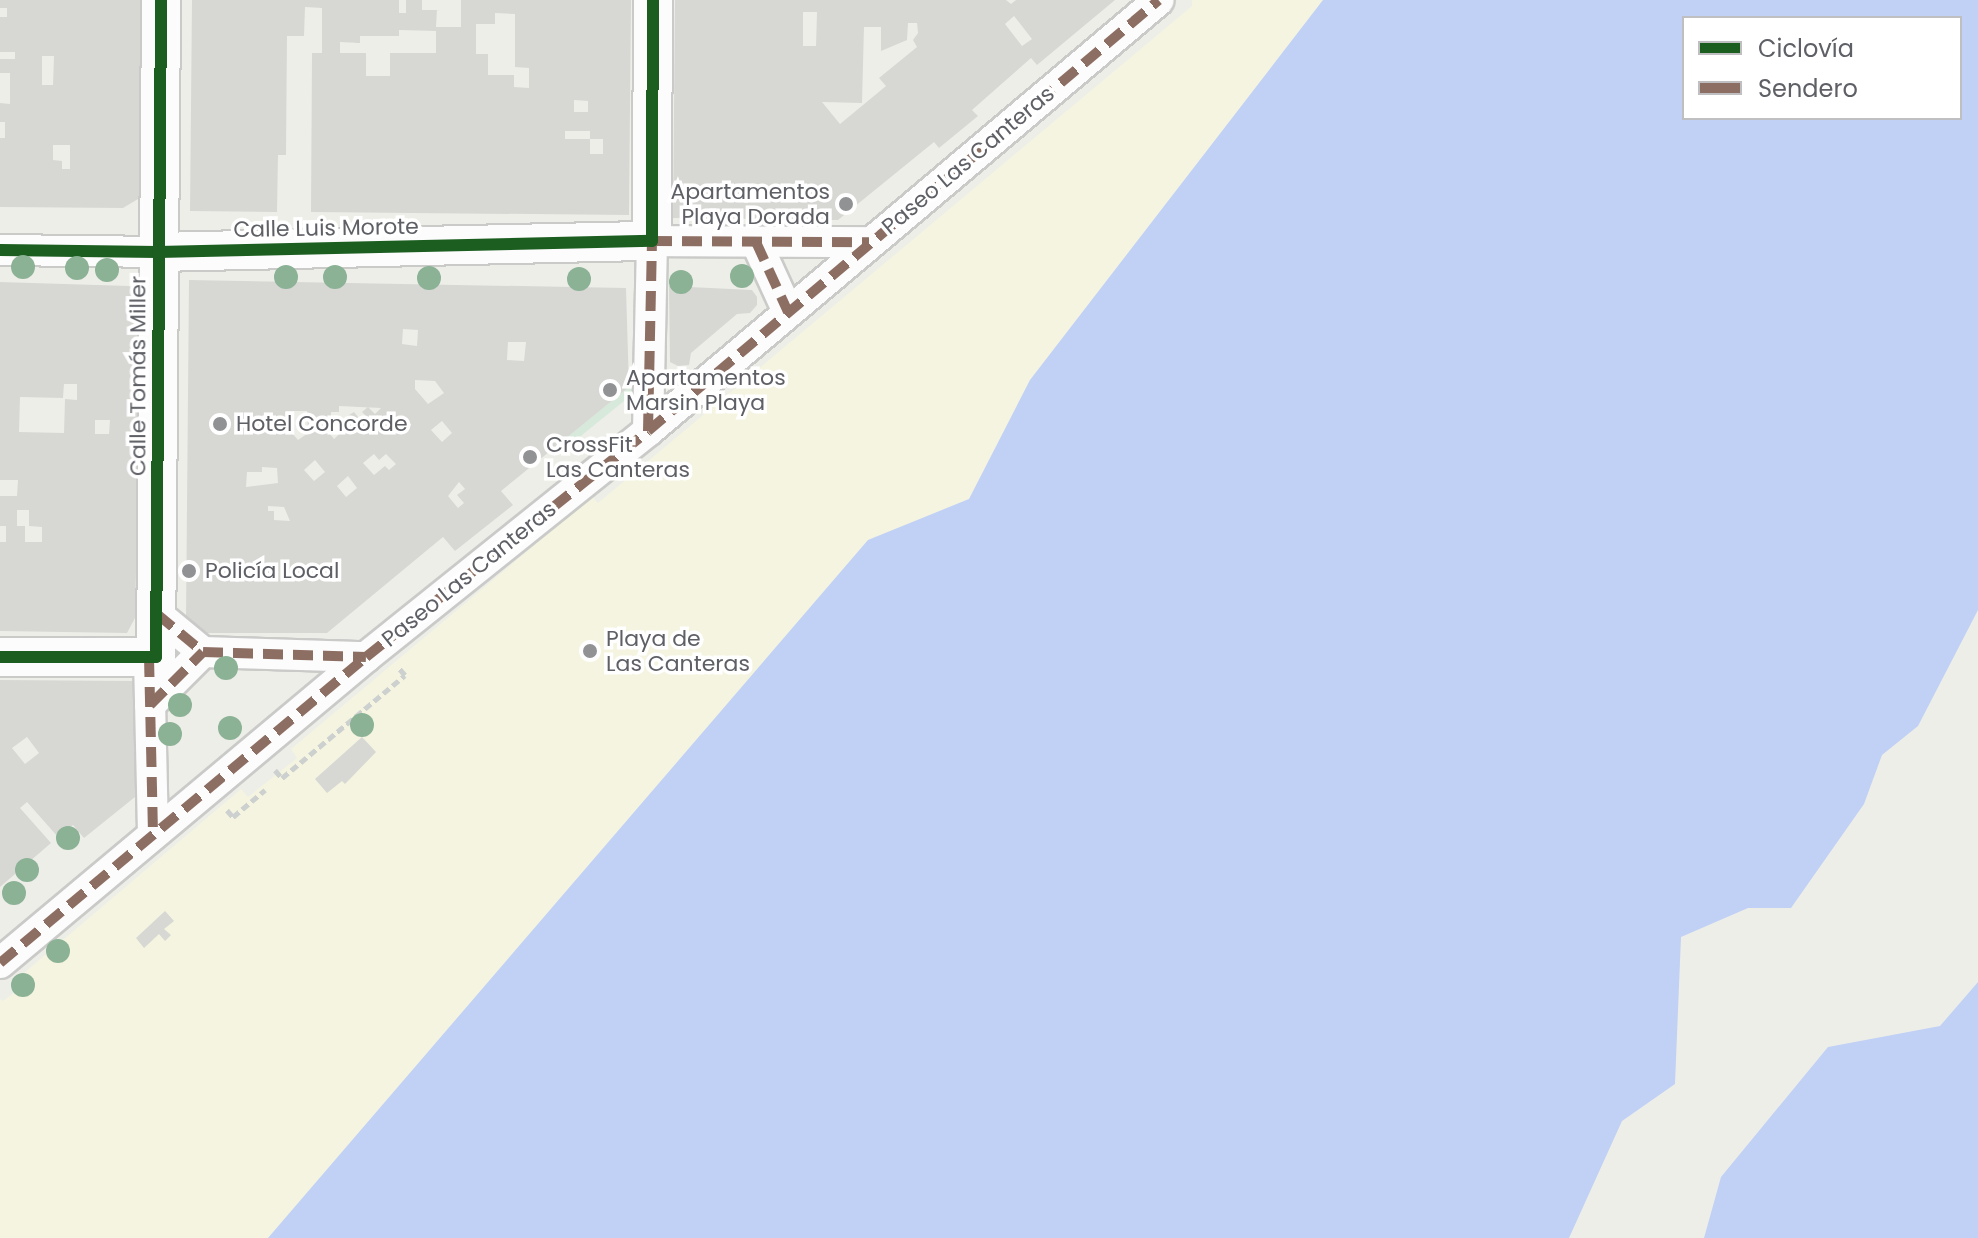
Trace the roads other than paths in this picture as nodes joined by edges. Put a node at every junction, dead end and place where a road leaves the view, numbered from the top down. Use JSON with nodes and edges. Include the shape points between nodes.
{"nodes":[{"id":1,"x":161,"y":0,"type":"edge"},
{"id":2,"x":653,"y":0,"type":"edge"},
{"id":3,"x":1159,"y":0,"type":"edge"},
{"id":4,"x":652,"y":241,"type":"junction"},
{"id":5,"x":756,"y":242,"type":"junction"},
{"id":6,"x":869,"y":242,"type":"junction"},
{"id":7,"x":0,"y":250,"type":"edge"},
{"id":8,"x":158,"y":252,"type":"junction"},
{"id":9,"x":788,"y":312,"type":"junction"},
{"id":10,"x":648,"y":431,"type":"junction"},
{"id":11,"x":157,"y":614,"type":"junction"},
{"id":12,"x":203,"y":652,"type":"junction"},
{"id":13,"x":0,"y":657,"type":"edge"},
{"id":14,"x":153,"y":657,"type":"junction"},
{"id":15,"x":366,"y":657,"type":"junction"},
{"id":16,"x":150,"y":705,"type":"junction"},
{"id":17,"x":153,"y":834,"type":"junction"},
{"id":18,"x":0,"y":963,"type":"edge"}],
"edges":[{"from":1,"to":8,"type":"street","name":"Calle Tomás Miller"},
{"from":2,"to":4,"type":"street"},
{"from":3,"to":6,"type":"street","name":"Paseo Las Canteras"},
{"from":4,"to":5,"type":"street"},
{"from":4,"to":8,"type":"street","name":"Calle Luis Morote"},
{"from":4,"to":10,"type":"street"},
{"from":5,"to":6,"type":"street"},
{"from":5,"to":9,"type":"street"},
{"from":6,"to":9,"type":"street","name":"Paseo Las Canteras"},
{"from":7,"to":8,"type":"street","name":"Calle Luis Morote"},
{"from":8,"to":11,"type":"street","name":"Calle Tomás Miller"},
{"from":9,"to":10,"type":"street","name":"Paseo Las Canteras"},
{"from":10,"to":15,"type":"street","name":"Paseo Las Canteras"},
{"from":11,"to":12,"type":"street"},
{"from":11,"to":14,"type":"street","name":"Calle Tomás Miller"},
{"from":12,"to":15,"type":"street"},
{"from":12,"to":16,"type":"street"},
{"from":13,"to":14,"type":"street"},
{"from":14,"to":16,"type":"street","name":"Calle Tomás Miller"},
{"from":15,"to":17,"type":"street","name":"Paseo Las Canteras"},
{"from":16,"to":17,"type":"street","name":"Calle Tomás Miller"},
{"from":17,"to":18,"type":"street","name":"Paseo Las Canteras"}]}
